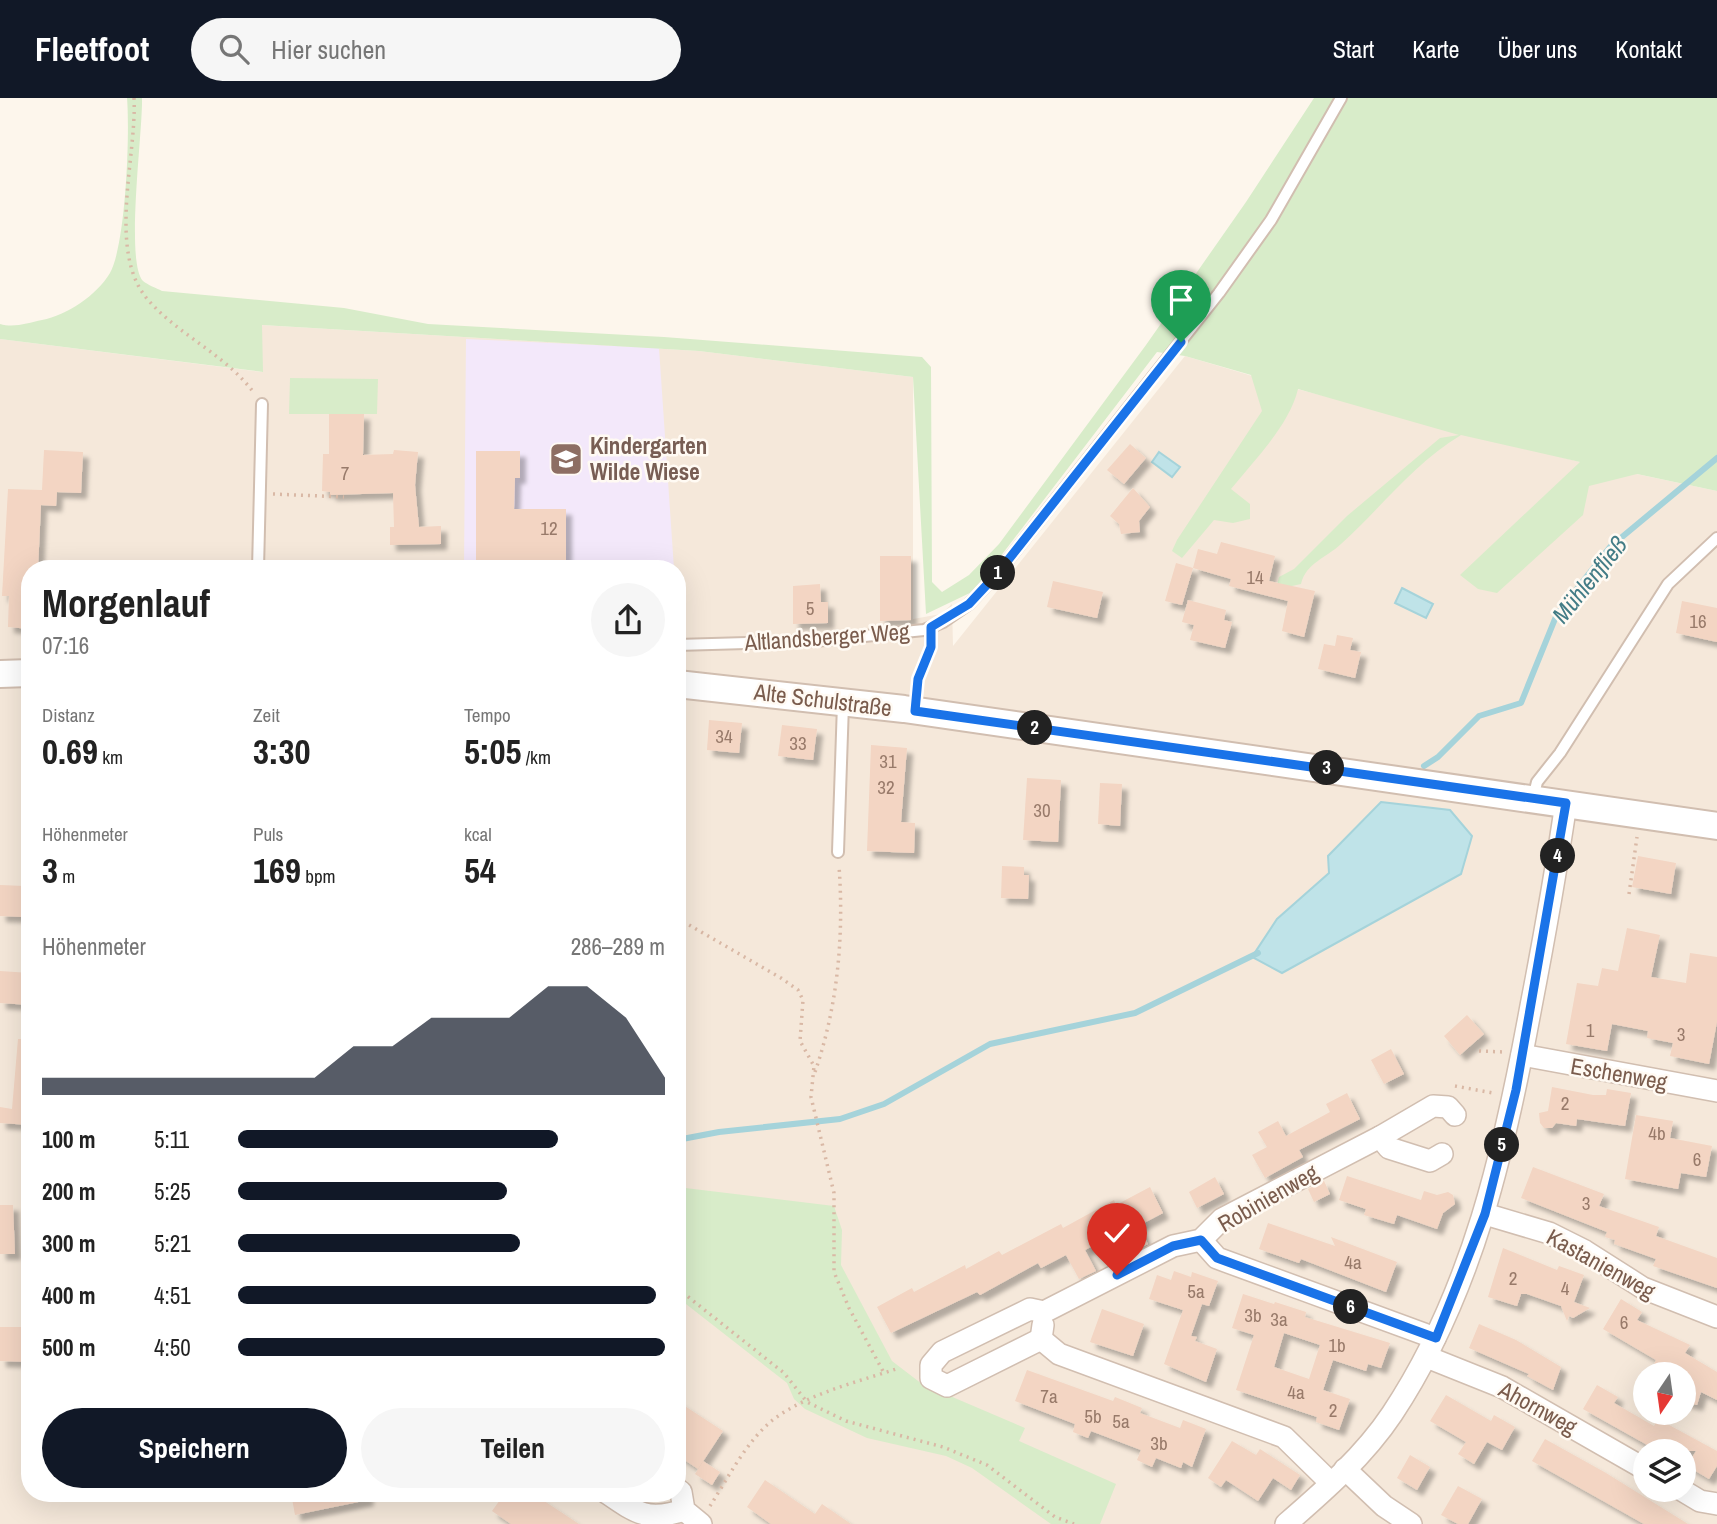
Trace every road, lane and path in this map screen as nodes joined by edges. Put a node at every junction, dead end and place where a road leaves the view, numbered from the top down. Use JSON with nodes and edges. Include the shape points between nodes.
{"nodes":[{"id":1,"x":134,"y":98,"type":"edge"},
{"id":2,"x":1341,"y":98,"type":"edge"},
{"id":3,"x":262,"y":404,"type":"joint"},
{"id":4,"x":261,"y":493,"type":"junction"},
{"id":5,"x":344,"y":497,"type":"dead end"},
{"id":6,"x":1717,"y":538,"type":"edge"},
{"id":7,"x":258,"y":560,"type":"edge"},
{"id":8,"x":931,"y":627,"type":"junction"},
{"id":9,"x":686,"y":645,"type":"edge"},
{"id":10,"x":21,"y":673,"type":"edge"},
{"id":11,"x":0,"y":674,"type":"edge"},
{"id":12,"x":686,"y":685,"type":"edge"},
{"id":13,"x":844,"y":701,"type":"junction"},
{"id":14,"x":915,"y":711,"type":"junction"},
{"id":15,"x":1533,"y":798,"type":"junction"},
{"id":16,"x":1566,"y":803,"type":"junction"},
{"id":17,"x":1717,"y":826,"type":"edge"},
{"id":18,"x":1638,"y":831,"type":"dead end"},
{"id":19,"x":838,"y":852,"type":"joint"},
{"id":20,"x":1629,"y":894,"type":"dead end"},
{"id":21,"x":686,"y":923,"type":"edge"},
{"id":22,"x":1479,"y":1051,"type":"dead end"},
{"id":23,"x":1511,"y":1054,"type":"junction"},
{"id":24,"x":815,"y":1074,"type":"junction"},
{"id":25,"x":1455,"y":1086,"type":"dead end"},
{"id":26,"x":1717,"y":1091,"type":"edge"},
{"id":27,"x":1499,"y":1094,"type":"dead end"},
{"id":28,"x":1455,"y":1115,"type":"dead end"},
{"id":29,"x":1380,"y":1137,"type":"junction"},
{"id":30,"x":1442,"y":1154,"type":"dead end"},
{"id":31,"x":1485,"y":1214,"type":"junction"},
{"id":32,"x":1201,"y":1240,"type":"junction"},
{"id":33,"x":686,"y":1294,"type":"edge"},
{"id":34,"x":1044,"y":1312,"type":"junction"},
{"id":35,"x":1717,"y":1317,"type":"edge"},
{"id":36,"x":1041,"y":1339,"type":"junction"},
{"id":37,"x":1431,"y":1347,"type":"junction"},
{"id":38,"x":899,"y":1368,"type":"dead end"},
{"id":39,"x":884,"y":1373,"type":"junction"},
{"id":40,"x":807,"y":1402,"type":"junction"},
{"id":41,"x":1633,"y":1462,"type":"edge"},
{"id":42,"x":1338,"y":1476,"type":"junction"},
{"id":43,"x":1696,"y":1499,"type":"edge"},
{"id":44,"x":686,"y":1500,"type":"edge"},
{"id":45,"x":621,"y":1502,"type":"edge"},
{"id":46,"x":1717,"y":1504,"type":"edge"},
{"id":47,"x":696,"y":1516,"type":"edge"},
{"id":48,"x":1074,"y":1524,"type":"edge"},
{"id":49,"x":1286,"y":1524,"type":"edge"},
{"id":50,"x":1410,"y":1524,"type":"edge"}],
"edges":[{"from":1,"to":3,"type":"path","via":[[127,224],[130,265],[149,302],[244,379]]},
{"from":2,"to":8,"type":"lane","name":"Altlandsberger Weg","via":[[1271,220],[1189,333],[997,574],[969,604]]},
{"from":3,"to":4,"type":"lane"},
{"from":4,"to":5,"type":"path"},
{"from":4,"to":7,"type":"lane"},
{"from":6,"to":15,"type":"lane","via":[[1668,584],[1650,608],[1601,691],[1536,782]]},
{"from":8,"to":9,"type":"lane","name":"Altlandsberger Weg","via":[[815,641]]},
{"from":8,"to":14,"type":"path","via":[[931,647],[918,679]]},
{"from":10,"to":11,"type":"street"},
{"from":12,"to":13,"type":"street","name":"Alte Schulstraße"},
{"from":13,"to":14,"type":"street","name":"Alte Schulstraße"},
{"from":13,"to":19,"type":"lane"},
{"from":14,"to":15,"type":"street","name":"Alte Schulstraße"},
{"from":15,"to":16,"type":"street","name":"Alte Schulstraße"},
{"from":16,"to":17,"type":"street","name":"Alte Schulstraße"},
{"from":16,"to":23,"type":"street"},
{"from":18,"to":20,"type":"path"},
{"from":19,"to":24,"type":"path","via":[[840,954],[835,996]]},
{"from":21,"to":24,"type":"path","via":[[798,990],[803,1000],[800,1041]]},
{"from":22,"to":23,"type":"path"},
{"from":23,"to":26,"type":"street","name":"Eschenweg"},
{"from":23,"to":31,"type":"street"},
{"from":24,"to":39,"type":"path","via":[[811,1097],[834,1193],[834,1272]]},
{"from":25,"to":27,"type":"path"},
{"from":28,"to":29,"type":"street","name":"Robinienweg","via":[[1448,1107],[1433,1106]]},
{"from":29,"to":30,"type":"street","via":[[1389,1148],[1430,1161]]},
{"from":29,"to":32,"type":"street","name":"Robinienweg","via":[[1222,1219]]},
{"from":31,"to":35,"type":"street","name":"Kastanienweg","via":[[1549,1233],[1643,1288]]},
{"from":31,"to":37,"type":"street"},
{"from":32,"to":34,"type":"street","name":"Robinienweg","via":[[1173,1246]]},
{"from":32,"to":37,"type":"street","name":"Ahornweg","via":[[1217,1258]]},
{"from":33,"to":40,"type":"path","via":[[784,1373]]},
{"from":34,"to":36,"type":"street"},
{"from":34,"to":36,"type":"street","name":"Robinienweg","via":[[1030,1309],[942,1352],[931,1365],[931,1378],[947,1386]]},
{"from":36,"to":42,"type":"street","via":[[1059,1354],[1284,1437]]},
{"from":37,"to":41,"type":"street","name":"Ahornweg"},
{"from":37,"to":42,"type":"street","via":[[1392,1414]]},
{"from":38,"to":39,"type":"path"},
{"from":39,"to":40,"type":"path"},
{"from":40,"to":47,"type":"path","via":[[772,1420]]},
{"from":40,"to":48,"type":"path","via":[[846,1421],[943,1447],[987,1465],[1055,1517]]},
{"from":42,"to":49,"type":"street"},
{"from":42,"to":50,"type":"street"},
{"from":43,"to":46,"type":"street"},
{"from":44,"to":47,"type":"street"},
{"from":45,"to":47,"type":"street","via":[[639,1514]]}]}
